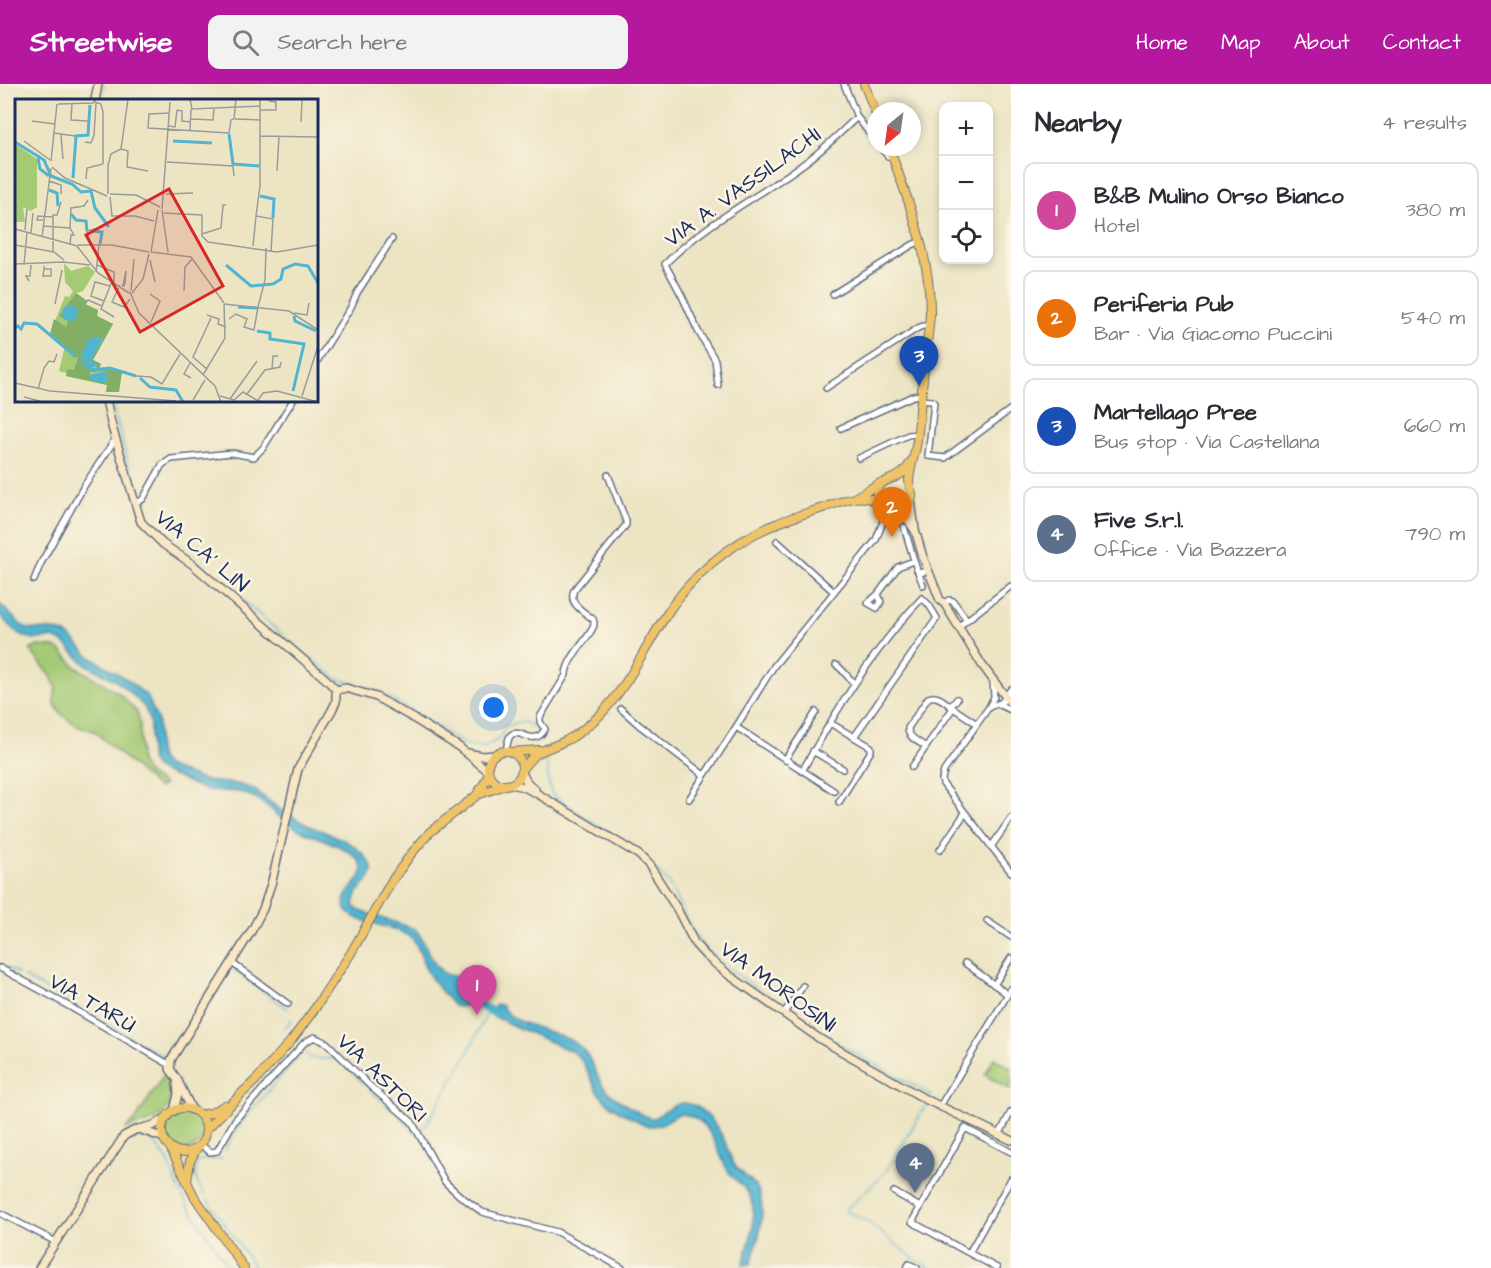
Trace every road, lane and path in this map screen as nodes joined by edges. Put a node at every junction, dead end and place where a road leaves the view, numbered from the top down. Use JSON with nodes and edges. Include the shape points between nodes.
{"nodes":[{"id":1,"x":98,"y":84,"type":"edge"},
{"id":2,"x":844,"y":84,"type":"edge"},
{"id":3,"x":864,"y":84,"type":"edge"},
{"id":4,"x":95,"y":99,"type":"edge"},
{"id":5,"x":871,"y":102,"type":"edge"},
{"id":6,"x":857,"y":117,"type":"junction"},
{"id":7,"x":867,"y":130,"type":"edge"},
{"id":8,"x":892,"y":156,"type":"edge"},
{"id":9,"x":392,"y":239,"type":"dead end"},
{"id":10,"x":921,"y":241,"type":"junction"},
{"id":11,"x":833,"y":294,"type":"dead end"},
{"id":12,"x":928,"y":326,"type":"junction"},
{"id":13,"x":318,"y":360,"type":"edge"},
{"id":14,"x":718,"y":385,"type":"dead end"},
{"id":15,"x":826,"y":388,"type":"dead end"},
{"id":16,"x":921,"y":398,"type":"junction"},
{"id":17,"x":107,"y":402,"type":"edge"},
{"id":18,"x":292,"y":402,"type":"edge"},
{"id":19,"x":1011,"y":409,"type":"edge"},
{"id":20,"x":841,"y":428,"type":"dead end"},
{"id":21,"x":917,"y":434,"type":"junction"},
{"id":22,"x":116,"y":438,"type":"junction"},
{"id":23,"x":859,"y":458,"type":"dead end"},
{"id":24,"x":912,"y":460,"type":"junction"},
{"id":25,"x":608,"y":475,"type":"dead end"},
{"id":26,"x":892,"y":478,"type":"junction"},
{"id":27,"x":882,"y":483,"type":"junction"},
{"id":28,"x":910,"y":488,"type":"junction"},
{"id":29,"x":853,"y":498,"type":"junction"},
{"id":30,"x":911,"y":500,"type":"junction"},
{"id":31,"x":138,"y":503,"type":"junction"},
{"id":32,"x":879,"y":504,"type":"junction"},
{"id":33,"x":887,"y":511,"type":"junction"},
{"id":34,"x":896,"y":513,"type":"junction"},
{"id":35,"x":904,"y":527,"type":"dead end"},
{"id":36,"x":915,"y":530,"type":"junction"},
{"id":37,"x":777,"y":541,"type":"dead end"},
{"id":38,"x":913,"y":561,"type":"junction"},
{"id":39,"x":927,"y":571,"type":"junction"},
{"id":40,"x":918,"y":572,"type":"junction"},
{"id":41,"x":34,"y":580,"type":"dead end"},
{"id":42,"x":923,"y":585,"type":"dead end"},
{"id":43,"x":1011,"y":586,"type":"edge"},
{"id":44,"x":834,"y":592,"type":"junction"},
{"id":45,"x":878,"y":594,"type":"dead end"},
{"id":46,"x":942,"y":602,"type":"junction"},
{"id":47,"x":929,"y":605,"type":"junction"},
{"id":48,"x":967,"y":620,"type":"junction"},
{"id":49,"x":958,"y":627,"type":"junction"},
{"id":50,"x":836,"y":665,"type":"dead end"},
{"id":51,"x":992,"y":678,"type":"junction"},
{"id":52,"x":854,"y":683,"type":"junction"},
{"id":53,"x":1011,"y":688,"type":"edge"},
{"id":54,"x":336,"y":690,"type":"junction"},
{"id":55,"x":1008,"y":696,"type":"edge"},
{"id":56,"x":957,"y":699,"type":"dead end"},
{"id":57,"x":993,"y":704,"type":"junction"},
{"id":58,"x":1011,"y":704,"type":"edge"},
{"id":59,"x":952,"y":707,"type":"junction"},
{"id":60,"x":621,"y":709,"type":"dead end"},
{"id":61,"x":1011,"y":710,"type":"edge"},
{"id":62,"x":816,"y":712,"type":"dead end"},
{"id":63,"x":830,"y":723,"type":"junction"},
{"id":64,"x":977,"y":724,"type":"junction"},
{"id":65,"x":736,"y":727,"type":"junction"},
{"id":66,"x":854,"y":737,"type":"junction"},
{"id":67,"x":926,"y":747,"type":"junction"},
{"id":68,"x":541,"y":750,"type":"junction"},
{"id":69,"x":509,"y":751,"type":"junction"},
{"id":70,"x":813,"y":751,"type":"junction"},
{"id":71,"x":468,"y":753,"type":"junction"},
{"id":72,"x":494,"y":755,"type":"junction"},
{"id":73,"x":785,"y":760,"type":"junction"},
{"id":74,"x":912,"y":767,"type":"dead end"},
{"id":75,"x":843,"y":769,"type":"dead end"},
{"id":76,"x":522,"y":770,"type":"junction"},
{"id":77,"x":802,"y":771,"type":"junction"},
{"id":78,"x":489,"y":772,"type":"junction"},
{"id":79,"x":704,"y":775,"type":"junction"},
{"id":80,"x":508,"y":784,"type":"junction"},
{"id":81,"x":834,"y":791,"type":"dead end"},
{"id":82,"x":538,"y":794,"type":"junction"},
{"id":83,"x":476,"y":796,"type":"junction"},
{"id":84,"x":688,"y":799,"type":"dead end"},
{"id":85,"x":839,"y":802,"type":"dead end"},
{"id":86,"x":966,"y":813,"type":"junction"},
{"id":87,"x":1011,"y":818,"type":"edge"},
{"id":88,"x":991,"y":846,"type":"junction"},
{"id":89,"x":940,"y":850,"type":"dead end"},
{"id":90,"x":1011,"y":872,"type":"edge"},
{"id":91,"x":987,"y":921,"type":"dead end"},
{"id":92,"x":1011,"y":937,"type":"edge"},
{"id":93,"x":1011,"y":958,"type":"edge"},
{"id":94,"x":232,"y":963,"type":"junction"},
{"id":95,"x":965,"y":963,"type":"dead end"},
{"id":96,"x":0,"y":968,"type":"edge"},
{"id":97,"x":994,"y":984,"type":"junction"},
{"id":98,"x":803,"y":986,"type":"dead end"},
{"id":99,"x":1009,"y":992,"type":"edge"},
{"id":100,"x":288,"y":1004,"type":"dead end"},
{"id":101,"x":784,"y":1013,"type":"junction"},
{"id":102,"x":170,"y":1065,"type":"junction"},
{"id":103,"x":177,"y":1079,"type":"junction"},
{"id":104,"x":241,"y":1094,"type":"junction"},
{"id":105,"x":940,"y":1106,"type":"junction"},
{"id":106,"x":192,"y":1110,"type":"junction"},
{"id":107,"x":174,"y":1111,"type":"junction"},
{"id":108,"x":1011,"y":1112,"type":"edge"},
{"id":109,"x":200,"y":1115,"type":"junction"},
{"id":110,"x":166,"y":1117,"type":"junction"},
{"id":111,"x":139,"y":1129,"type":"junction"},
{"id":112,"x":206,"y":1130,"type":"junction"},
{"id":113,"x":999,"y":1134,"type":"junction"},
{"id":114,"x":164,"y":1138,"type":"junction"},
{"id":115,"x":1011,"y":1140,"type":"edge"},
{"id":116,"x":170,"y":1147,"type":"junction"},
{"id":117,"x":199,"y":1147,"type":"junction"},
{"id":118,"x":1011,"y":1152,"type":"edge"},
{"id":119,"x":1011,"y":1179,"type":"edge"},
{"id":120,"x":187,"y":1183,"type":"junction"},
{"id":121,"x":894,"y":1192,"type":"dead end"},
{"id":122,"x":920,"y":1207,"type":"junction"},
{"id":123,"x":0,"y":1213,"type":"edge"},
{"id":124,"x":56,"y":1242,"type":"junction"},
{"id":125,"x":969,"y":1253,"type":"junction"},
{"id":126,"x":39,"y":1268,"type":"edge"},
{"id":127,"x":244,"y":1268,"type":"edge"},
{"id":128,"x":622,"y":1268,"type":"edge"},
{"id":129,"x":907,"y":1268,"type":"edge"},
{"id":130,"x":917,"y":1268,"type":"edge"},
{"id":131,"x":997,"y":1268,"type":"edge"}],
"edges":[{"from":1,"to":4,"type":"street"},
{"from":2,"to":6,"type":"street"},
{"from":3,"to":5,"type":"main road"},
{"from":6,"to":7,"type":"street"},
{"from":6,"to":14,"type":"street","name":"VIA A. VASSILACHI","via":[[804,163],[664,264],[714,360]]},
{"from":8,"to":10,"type":"main road"},
{"from":9,"to":13,"type":"street"},
{"from":10,"to":11,"type":"street"},
{"from":10,"to":12,"type":"main road","via":[[928,284]]},
{"from":12,"to":15,"type":"street","via":[[921,326]]},
{"from":12,"to":16,"type":"main road"},
{"from":16,"to":19,"type":"street","via":[[934,403],[928,456],[945,458]]},
{"from":16,"to":20,"type":"street","via":[[913,396]]},
{"from":16,"to":21,"type":"main road"},
{"from":17,"to":22,"type":"street","name":"VIA CA' LIN"},
{"from":18,"to":31,"type":"street","via":[[254,457],[232,453],[171,459],[162,465]]},
{"from":21,"to":23,"type":"street"},
{"from":21,"to":24,"type":"main road"},
{"from":22,"to":31,"type":"street","name":"VIA CA' LIN"},
{"from":22,"to":41,"type":"street","via":[[84,486]]},
{"from":24,"to":26,"type":"main road"},
{"from":24,"to":28,"type":"main road"},
{"from":25,"to":69,"type":"street","via":[[626,525],[572,595],[573,603],[595,622],[540,717],[545,729],[542,734],[532,738],[513,734],[509,737]]},
{"from":26,"to":27,"type":"main road"},
{"from":26,"to":28,"type":"main road","via":[[902,480]]},
{"from":27,"to":29,"type":"main road"},
{"from":27,"to":32,"type":"main road","via":[[877,495]]},
{"from":28,"to":30,"type":"main road"},
{"from":29,"to":32,"type":"main road","via":[[869,497]]},
{"from":29,"to":68,"type":"main road","via":[[777,523],[725,552],[676,600],[607,707],[574,736]]},
{"from":30,"to":34,"type":"main road","via":[[906,509]]},
{"from":30,"to":36,"type":"street"},
{"from":31,"to":54,"type":"street","name":"VIA CA' LIN","via":[[141,522],[154,535]]},
{"from":32,"to":33,"type":"main road"},
{"from":33,"to":34,"type":"main road"},
{"from":33,"to":44,"type":"street","via":[[876,540]]},
{"from":34,"to":36,"type":"street"},
{"from":35,"to":38,"type":"street"},
{"from":36,"to":39,"type":"street"},
{"from":37,"to":44,"type":"street"},
{"from":38,"to":40,"type":"street"},
{"from":38,"to":45,"type":"street","via":[[898,567]]},
{"from":39,"to":40,"type":"street"},
{"from":39,"to":46,"type":"street"},
{"from":40,"to":42,"type":"street"},
{"from":43,"to":48,"type":"street"},
{"from":44,"to":65,"type":"street","via":[[774,666]]},
{"from":46,"to":47,"type":"street"},
{"from":46,"to":48,"type":"street","via":[[953,601]]},
{"from":46,"to":49,"type":"street"},
{"from":47,"to":52,"type":"street","via":[[924,596],[900,621]]},
{"from":47,"to":66,"type":"street","via":[[937,618]]},
{"from":48,"to":49,"type":"street"},
{"from":49,"to":51,"type":"street"},
{"from":50,"to":52,"type":"street"},
{"from":51,"to":53,"type":"street","via":[[1002,687]]},
{"from":51,"to":55,"type":"street"},
{"from":51,"to":57,"type":"street"},
{"from":52,"to":63,"type":"street"},
{"from":53,"to":55,"type":"street"},
{"from":54,"to":71,"type":"street","via":[[346,688],[376,697]]},
{"from":54,"to":94,"type":"street","via":[[336,702],[298,769],[263,909]]},
{"from":55,"to":57,"type":"street"},
{"from":55,"to":58,"type":"street"},
{"from":56,"to":59,"type":"street"},
{"from":57,"to":61,"type":"street"},
{"from":57,"to":64,"type":"street"},
{"from":59,"to":64,"type":"street"},
{"from":59,"to":67,"type":"street"},
{"from":59,"to":67,"type":"street","via":[[932,696],[908,728],[909,735]]},
{"from":60,"to":79,"type":"street"},
{"from":62,"to":73,"type":"street"},
{"from":63,"to":66,"type":"street"},
{"from":63,"to":70,"type":"street"},
{"from":64,"to":86,"type":"street","via":[[942,774],[943,784]]},
{"from":65,"to":73,"type":"street"},
{"from":65,"to":79,"type":"street"},
{"from":66,"to":85,"type":"street","via":[[872,751]]},
{"from":67,"to":74,"type":"street"},
{"from":68,"to":69,"type":"main road"},
{"from":68,"to":76,"type":"main road"},
{"from":69,"to":72,"type":"main road"},
{"from":69,"to":76,"type":"main road","via":[[520,758]]},
{"from":70,"to":75,"type":"street"},
{"from":70,"to":77,"type":"street"},
{"from":71,"to":72,"type":"street"},
{"from":71,"to":78,"type":"street"},
{"from":72,"to":78,"type":"main road"},
{"from":73,"to":77,"type":"street"},
{"from":76,"to":80,"type":"main road","via":[[518,779]]},
{"from":76,"to":82,"type":"street","name":"VIA MOROSINI","via":[[523,777]]},
{"from":77,"to":81,"type":"street"},
{"from":78,"to":80,"type":"main road","via":[[494,780]]},
{"from":78,"to":83,"type":"main road"},
{"from":79,"to":84,"type":"street"},
{"from":80,"to":82,"type":"street","name":"VIA MOROSINI"},
{"from":80,"to":83,"type":"main road"},
{"from":82,"to":101,"type":"street","name":"VIA MOROSINI","via":[[639,855],[706,956]]},
{"from":83,"to":104,"type":"main road","via":[[420,843],[316,1007],[291,1041]]},
{"from":86,"to":88,"type":"street"},
{"from":86,"to":89,"type":"street"},
{"from":87,"to":88,"type":"street"},
{"from":88,"to":90,"type":"street"},
{"from":91,"to":92,"type":"street"},
{"from":93,"to":97,"type":"street"},
{"from":94,"to":100,"type":"street"},
{"from":94,"to":102,"type":"street"},
{"from":95,"to":97,"type":"street"},
{"from":96,"to":102,"type":"street","name":"VIA TARÙ"},
{"from":97,"to":99,"type":"street"},
{"from":98,"to":101,"type":"street"},
{"from":99,"to":105,"type":"street"},
{"from":101,"to":105,"type":"street","name":"VIA MOROSINI","via":[[820,1039]]},
{"from":102,"to":103,"type":"street"},
{"from":103,"to":106,"type":"street"},
{"from":103,"to":107,"type":"street"},
{"from":104,"to":109,"type":"main road","via":[[214,1112]]},
{"from":104,"to":112,"type":"main road"},
{"from":105,"to":113,"type":"street","name":"VIA MOROSINI"},
{"from":106,"to":107,"type":"main road"},
{"from":106,"to":109,"type":"main road"},
{"from":107,"to":110,"type":"main road"},
{"from":108,"to":113,"type":"street"},
{"from":109,"to":112,"type":"main road"},
{"from":110,"to":111,"type":"street"},
{"from":110,"to":114,"type":"main road"},
{"from":111,"to":114,"type":"street"},
{"from":111,"to":124,"type":"street","via":[[124,1136]]},
{"from":112,"to":117,"type":"main road"},
{"from":113,"to":115,"type":"street","name":"VIA MOROSINI"},
{"from":114,"to":116,"type":"main road"},
{"from":116,"to":117,"type":"main road","via":[[183,1152]]},
{"from":116,"to":120,"type":"main road"},
{"from":117,"to":120,"type":"main road","via":[[190,1161]]},
{"from":117,"to":128,"type":"street","name":"VIA ASTORI","via":[[217,1151],[248,1105],[314,1037],[327,1043],[412,1122],[445,1182],[459,1195],[482,1212],[556,1232]]},
{"from":118,"to":122,"type":"street","via":[[965,1128]]},
{"from":119,"to":125,"type":"street"},
{"from":120,"to":127,"type":"main road"},
{"from":121,"to":122,"type":"street"},
{"from":122,"to":125,"type":"street","via":[[912,1222]]},
{"from":123,"to":124,"type":"street"},
{"from":124,"to":126,"type":"street"},
{"from":125,"to":131,"type":"street"},
{"from":129,"to":130,"type":"street","via":[[909,1264]]}]}
